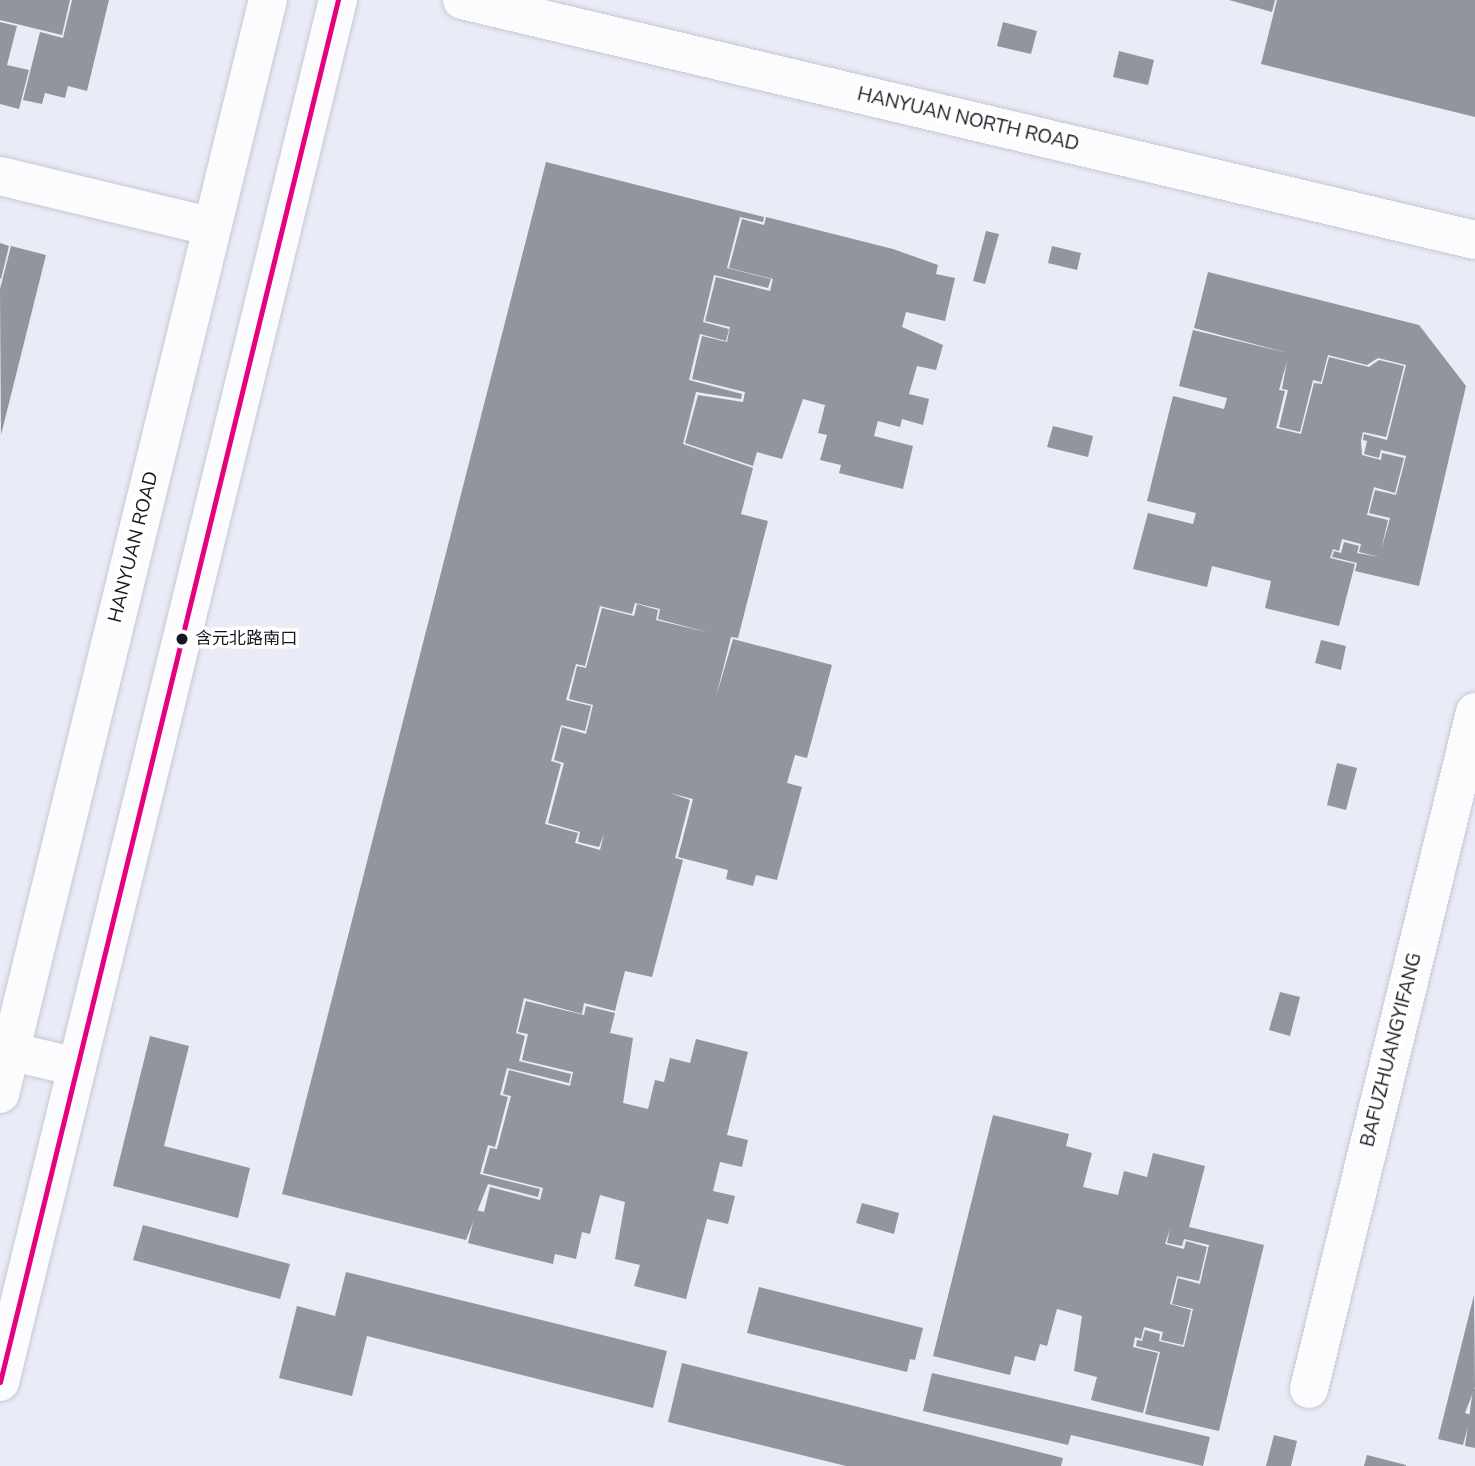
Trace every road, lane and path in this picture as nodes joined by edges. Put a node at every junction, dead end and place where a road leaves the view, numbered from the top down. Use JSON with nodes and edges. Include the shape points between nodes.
{"nodes":[{"id":1,"x":268,"y":0,"type":"edge"},
{"id":2,"x":338,"y":0,"type":"edge"},
{"id":3,"x":461,"y":0,"type":"edge"},
{"id":4,"x":0,"y":176,"type":"edge"},
{"id":5,"x":212,"y":227,"type":"junction"},
{"id":6,"x":1475,"y":240,"type":"edge"},
{"id":7,"x":1475,"y":712,"type":"edge"},
{"id":8,"x":5,"y":1050,"type":"edge"},
{"id":9,"x":77,"y":1068,"type":"junction"},
{"id":10,"x":0,"y":1094,"type":"edge"},
{"id":11,"x":0,"y":1382,"type":"edge"},
{"id":12,"x":1309,"y":1389,"type":"dead end"}],
"edges":[{"from":1,"to":5,"type":"main road","name":"HANYUAN ROAD"},
{"from":2,"to":9,"type":"main road"},
{"from":3,"to":6,"type":"main road","name":"HANYUAN NORTH ROAD"},
{"from":4,"to":5,"type":"main road"},
{"from":5,"to":8,"type":"main road","name":"HANYUAN ROAD"},
{"from":7,"to":12,"type":"main road","name":"BAFUZHUANGYIFANG"},
{"from":8,"to":9,"type":"main road"},
{"from":8,"to":10,"type":"main road","name":"HANYUAN ROAD"},
{"from":9,"to":11,"type":"main road"}]}
